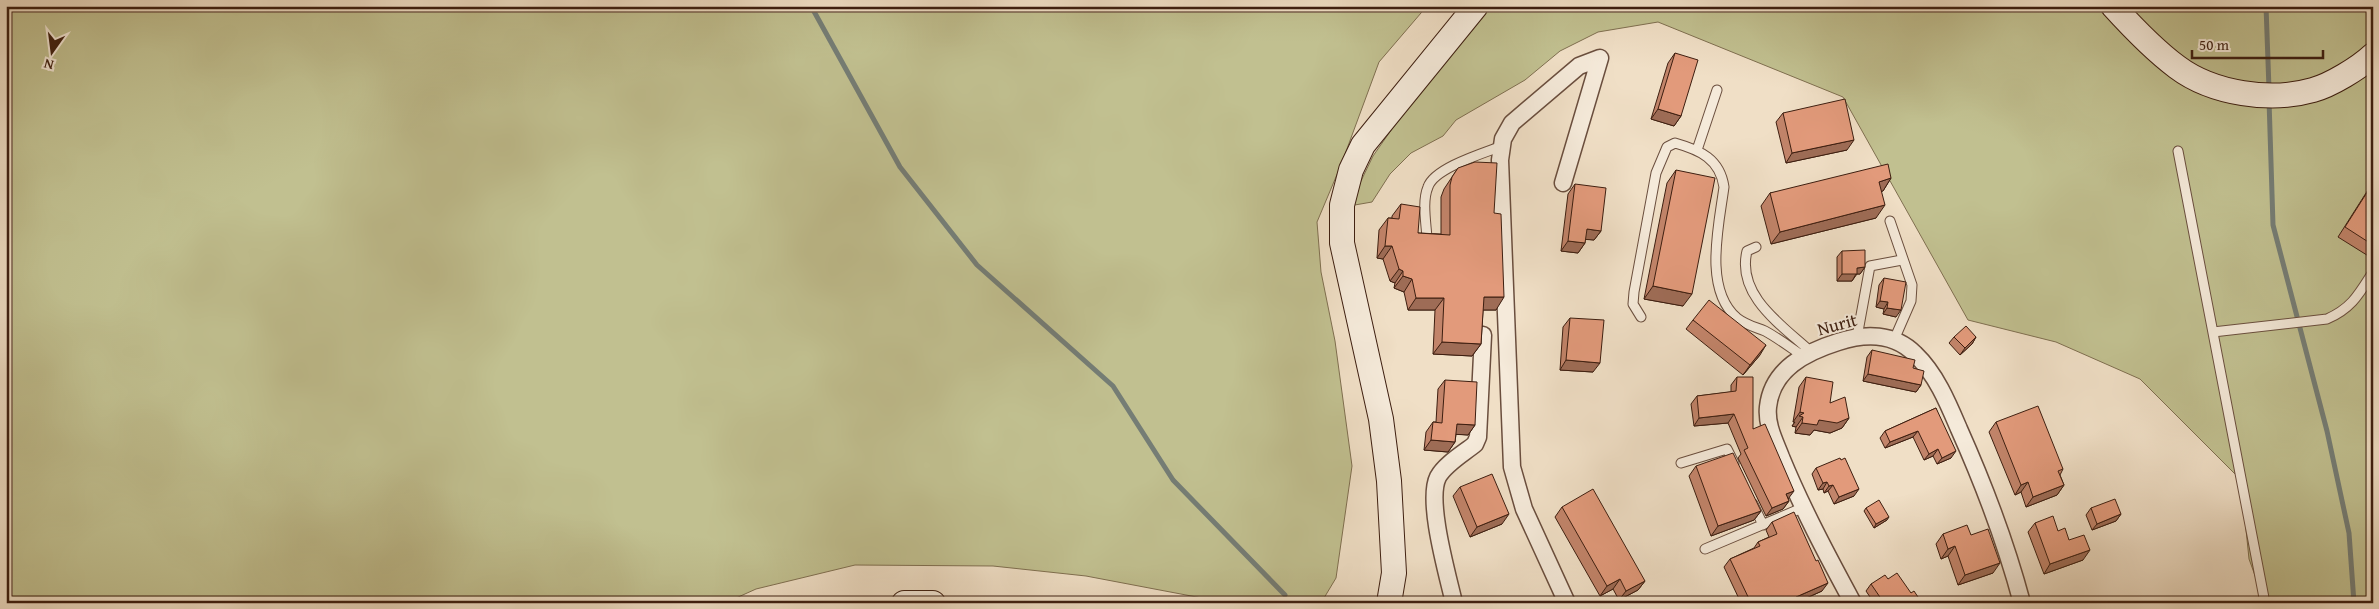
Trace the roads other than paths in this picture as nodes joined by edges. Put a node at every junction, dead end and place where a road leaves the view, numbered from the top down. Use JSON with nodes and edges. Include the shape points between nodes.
{"nodes":[{"id":1,"x":1476,"y":6,"type":"edge"},
{"id":2,"x":2113,"y":6,"type":"edge"},
{"id":3,"x":2373,"y":55,"type":"edge"},
{"id":4,"x":1717,"y":90,"type":"dead end"},
{"id":5,"x":1502,"y":146,"type":"junction"},
{"id":6,"x":1697,"y":150,"type":"junction"},
{"id":7,"x":2178,"y":151,"type":"dead end"},
{"id":8,"x":1563,"y":183,"type":"dead end"},
{"id":9,"x":1890,"y":222,"type":"dead end"},
{"id":10,"x":1427,"y":238,"type":"edge"},
{"id":11,"x":1756,"y":247,"type":"dead end"},
{"id":12,"x":1902,"y":260,"type":"junction"},
{"id":13,"x":2373,"y":272,"type":"edge"},
{"id":14,"x":1641,"y":317,"type":"dead end"},
{"id":15,"x":2212,"y":332,"type":"junction"},
{"id":16,"x":1484,"y":335,"type":"edge"},
{"id":17,"x":1857,"y":337,"type":"junction"},
{"id":18,"x":1894,"y":340,"type":"junction"},
{"id":19,"x":1807,"y":354,"type":"junction"},
{"id":20,"x":1681,"y":463,"type":"dead end"},
{"id":21,"x":1739,"y":474,"type":"edge"},
{"id":22,"x":1747,"y":491,"type":"edge"},
{"id":23,"x":1802,"y":508,"type":"junction"},
{"id":24,"x":1763,"y":524,"type":"junction"},
{"id":25,"x":1705,"y":549,"type":"dead end"},
{"id":26,"x":904,"y":603,"type":"edge"},
{"id":27,"x":934,"y":603,"type":"edge"},
{"id":28,"x":1389,"y":603,"type":"edge"},
{"id":29,"x":1454,"y":603,"type":"edge"},
{"id":30,"x":1567,"y":603,"type":"edge"},
{"id":31,"x":1853,"y":603,"type":"edge"},
{"id":32,"x":2022,"y":603,"type":"edge"},
{"id":33,"x":2265,"y":603,"type":"edge"}],
"edges":[{"from":1,"to":28,"type":"main road","via":[[1363,145],[1351,170],[1342,204],[1342,243],[1381,420],[1389,481],[1394,573]]},
{"from":2,"to":3,"type":"main road","via":[[2178,68],[2204,82],[2240,92],[2275,96],[2314,90],[2362,65]]},
{"from":4,"to":6,"type":"lane"},
{"from":5,"to":8,"type":"street","via":[[1508,128],[1516,118],[1580,66],[1600,58]]},
{"from":5,"to":10,"type":"lane","via":[[1432,178],[1426,198]]},
{"from":5,"to":30,"type":"street","via":[[1500,176],[1512,467],[1524,509]]},
{"from":6,"to":14,"type":"lane","via":[[1676,143],[1668,147],[1660,160],[1634,292],[1633,304]]},
{"from":6,"to":19,"type":"lane","via":[[1704,152],[1723,177],[1715,254],[1722,295],[1729,309],[1745,324]]},
{"from":7,"to":15,"type":"lane"},
{"from":9,"to":12,"type":"lane"},
{"from":11,"to":19,"type":"lane","via":[[1747,251],[1747,282],[1763,308]]},
{"from":12,"to":17,"type":"lane","via":[[1870,266]]},
{"from":12,"to":18,"type":"lane","via":[[1912,285],[1912,294]]},
{"from":13,"to":15,"type":"lane","via":[[2355,300],[2343,312],[2327,319]]},
{"from":15,"to":33,"type":"lane"},
{"from":16,"to":29,"type":"street","via":[[1478,437],[1475,444],[1442,472],[1435,484],[1436,518]]},
{"from":17,"to":18,"type":"street","name":"Nurit","via":[[1880,336]]},
{"from":17,"to":19,"type":"street","name":"Nurit"},
{"from":18,"to":32,"type":"street","name":"Nurit","via":[[1906,346],[1925,365],[1946,402],[2005,546]]},
{"from":19,"to":23,"type":"street","name":"Nurit","via":[[1788,367],[1777,381],[1768,415],[1771,431]]},
{"from":20,"to":21,"type":"lane","via":[[1727,450]]},
{"from":22,"to":24,"type":"lane"},
{"from":23,"to":24,"type":"lane"},
{"from":23,"to":31,"type":"street","name":"Nurit"},
{"from":24,"to":25,"type":"lane"},
{"from":26,"to":27,"type":"main road"}]}
